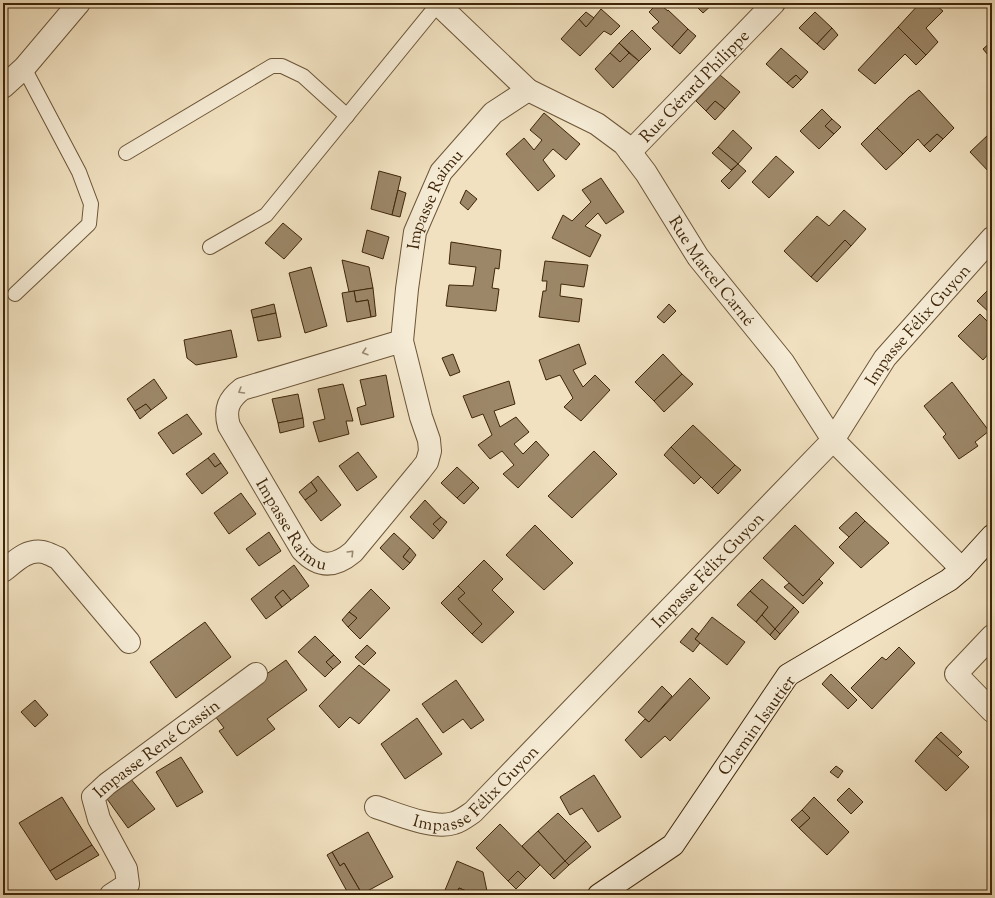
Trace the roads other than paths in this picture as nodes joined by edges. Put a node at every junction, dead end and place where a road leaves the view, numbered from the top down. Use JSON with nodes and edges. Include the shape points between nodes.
{"nodes":[{"id":1,"x":79,"y":3,"type":"edge"},
{"id":2,"x":774,"y":3,"type":"edge"},
{"id":3,"x":437,"y":4,"type":"edge"},
{"id":4,"x":24,"y":68,"type":"junction"},
{"id":5,"x":3,"y":87,"type":"edge"},
{"id":6,"x":528,"y":90,"type":"junction"},
{"id":7,"x":347,"y":116,"type":"junction"},
{"id":8,"x":630,"y":152,"type":"junction"},
{"id":9,"x":126,"y":153,"type":"dead end"},
{"id":10,"x":992,"y":238,"type":"edge"},
{"id":11,"x":210,"y":247,"type":"dead end"},
{"id":12,"x":15,"y":294,"type":"dead end"},
{"id":13,"x":402,"y":341,"type":"junction"},
{"id":14,"x":833,"y":440,"type":"junction"},
{"id":15,"x":992,"y":536,"type":"edge"},
{"id":16,"x":962,"y":569,"type":"junction"},
{"id":17,"x":3,"y":572,"type":"edge"},
{"id":18,"x":992,"y":636,"type":"edge"},
{"id":19,"x":129,"y":642,"type":"dead end"},
{"id":20,"x":256,"y":674,"type":"dead end"},
{"id":21,"x":992,"y":711,"type":"edge"},
{"id":22,"x":376,"y":807,"type":"dead end"},
{"id":23,"x":111,"y":895,"type":"edge"},
{"id":24,"x":599,"y":895,"type":"edge"}],
"edges":[{"from":1,"to":4,"type":"street"},
{"from":2,"to":8,"type":"street","name":"Rue Gérard Philippe"},
{"from":3,"to":6,"type":"street","name":"Rue Marcel Carné"},
{"from":3,"to":7,"type":"lane"},
{"from":4,"to":5,"type":"street"},
{"from":4,"to":12,"type":"lane","via":[[78,172],[91,204],[89,224]]},
{"from":6,"to":8,"type":"street","name":"Rue Marcel Carné","via":[[598,124],[624,144]]},
{"from":6,"to":13,"type":"street","name":"Impasse Raimu","via":[[493,113],[441,172],[415,232]]},
{"from":7,"to":9,"type":"lane","via":[[303,76],[282,66],[272,66]]},
{"from":7,"to":11,"type":"lane","via":[[266,215]]},
{"from":8,"to":14,"type":"street","name":"Rue Marcel Carné","via":[[646,173],[698,257],[784,362]]},
{"from":10,"to":14,"type":"street","name":"Impasse Félix Guyon","via":[[885,358]]},
{"from":13,"to":13,"type":"street","name":"Impasse Raimu","one_way":true,"via":[[242,389],[230,400],[227,409],[229,426],[302,550],[317,562],[336,563],[353,552],[427,462],[429,440]]},
{"from":14,"to":16,"type":"street","name":"Rue Marcel Carné"},
{"from":14,"to":22,"type":"street","name":"Impasse Félix Guyon","via":[[473,812],[453,823],[440,824],[426,823]]},
{"from":15,"to":16,"type":"street","name":"Chemin Isautier"},
{"from":16,"to":24,"type":"street","name":"Chemin Isautier","via":[[949,580],[788,675],[673,845]]},
{"from":17,"to":19,"type":"street","via":[[20,557],[32,552],[44,552],[58,558]]},
{"from":18,"to":21,"type":"street","via":[[956,674]]},
{"from":20,"to":23,"type":"street","name":"Impasse René Cassin","via":[[93,797],[99,819],[126,868],[128,884]]}]}
